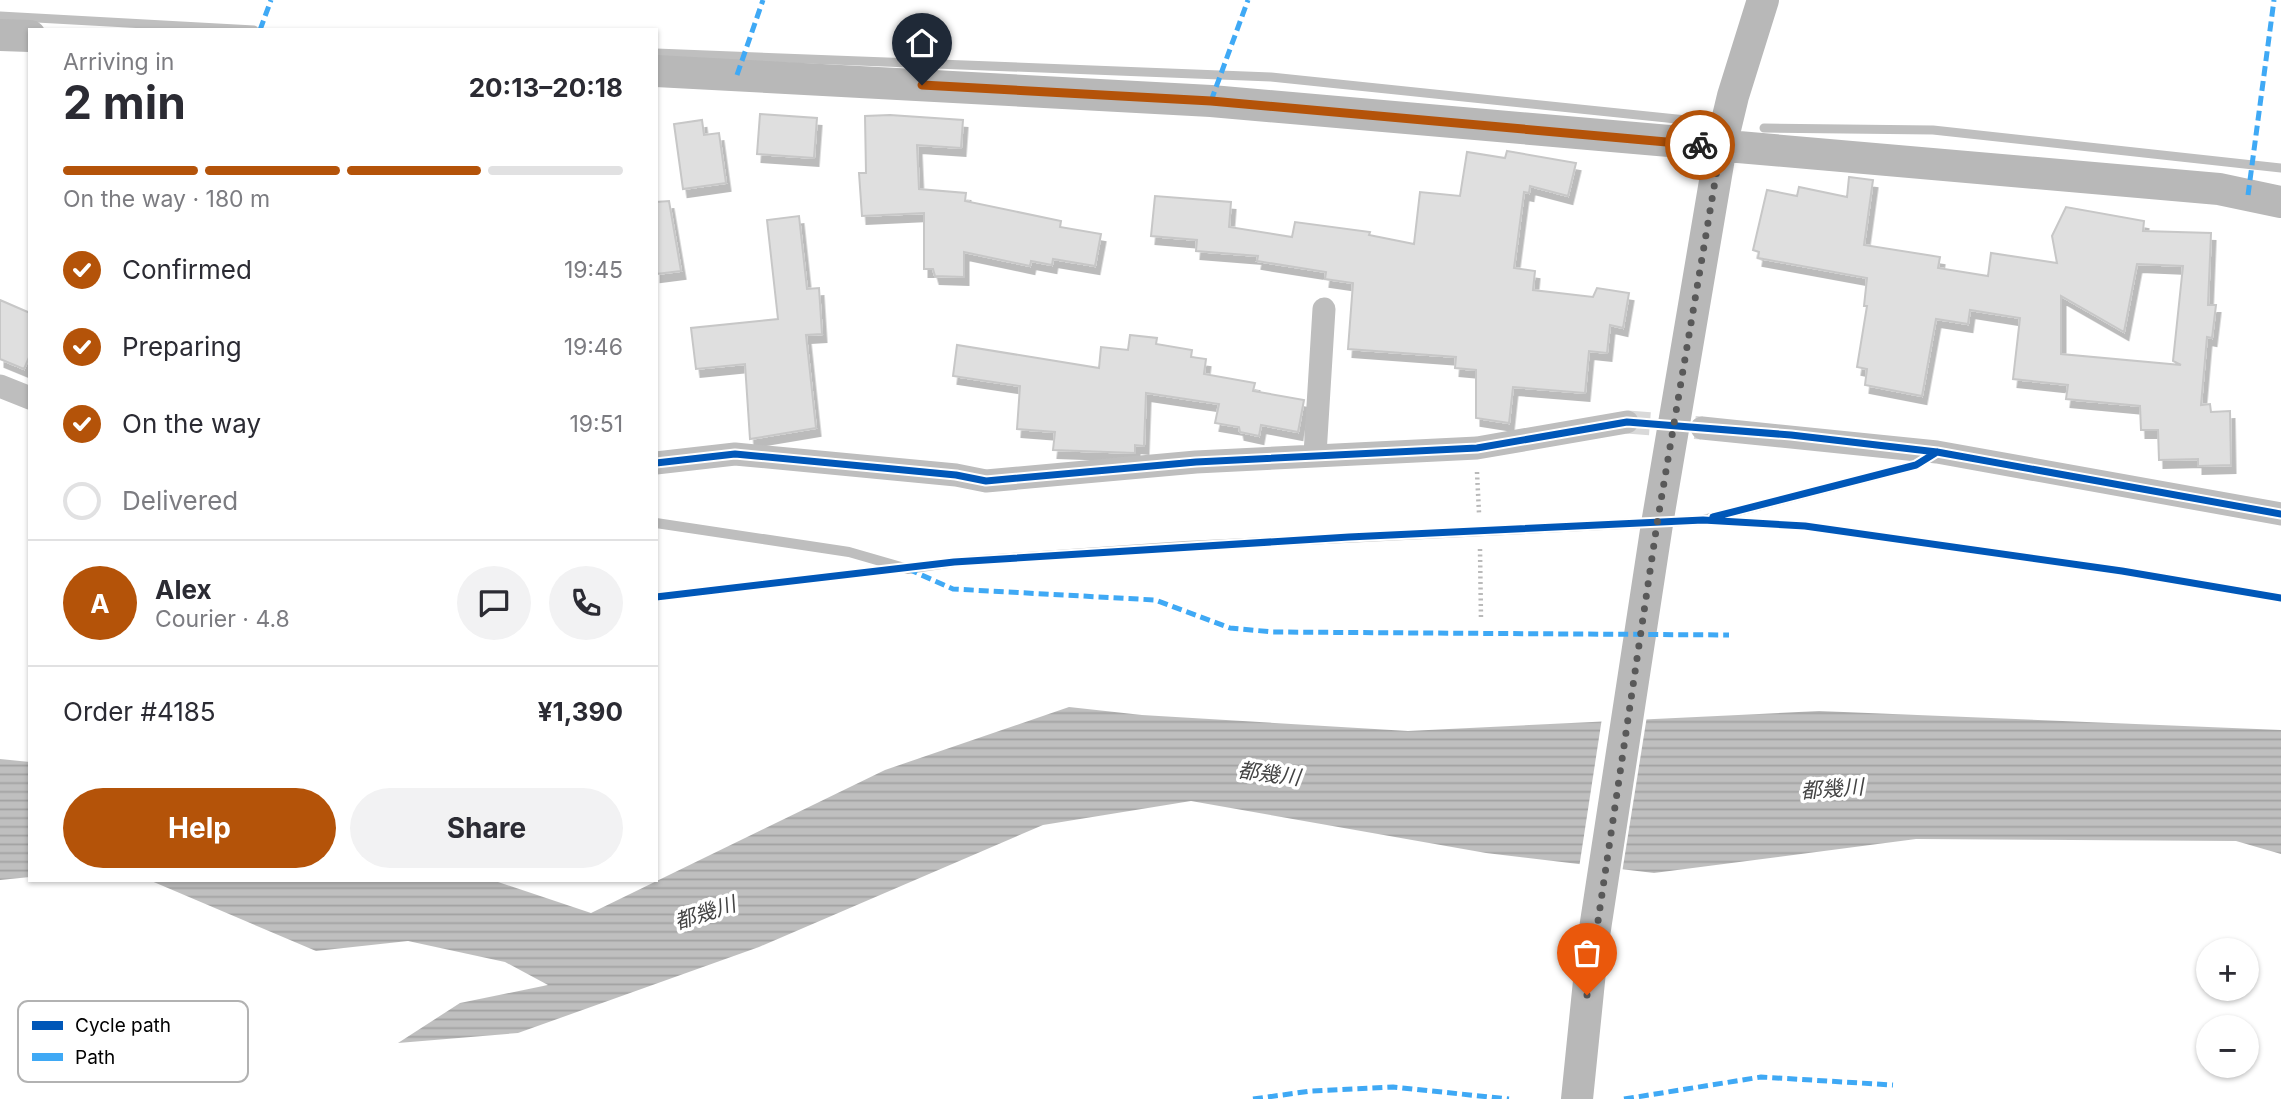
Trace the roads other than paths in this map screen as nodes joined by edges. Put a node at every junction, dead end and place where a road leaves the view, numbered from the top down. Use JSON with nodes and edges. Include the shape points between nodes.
{"nodes":[{"id":1,"x":1763,"y":0,"type":"edge"},
{"id":2,"x":0,"y":35,"type":"edge"},
{"id":3,"x":28,"y":36,"type":"edge"},
{"id":4,"x":658,"y":71,"type":"edge"},
{"id":5,"x":1721,"y":146,"type":"junction"},
{"id":6,"x":2281,"y":202,"type":"edge"},
{"id":7,"x":1324,"y":309,"type":"dead end"},
{"id":8,"x":0,"y":386,"type":"edge"},
{"id":9,"x":28,"y":397,"type":"edge"},
{"id":10,"x":1627,"y":422,"type":"tunnel mouth"},
{"id":11,"x":1702,"y":428,"type":"tunnel mouth"},
{"id":12,"x":1937,"y":452,"type":"junction"},
{"id":13,"x":1315,"y":454,"type":"junction"},
{"id":14,"x":658,"y":463,"type":"edge"},
{"id":15,"x":2281,"y":514,"type":"edge"},
{"id":16,"x":658,"y":523,"type":"edge"},
{"id":17,"x":1656,"y":528,"type":"junction"},
{"id":18,"x":1577,"y":1099,"type":"edge"}],
"edges":[{"from":1,"to":5,"type":"street"},
{"from":2,"to":3,"type":"street"},
{"from":4,"to":5,"type":"street","via":[[1211,101]]},
{"from":5,"to":6,"type":"street","via":[[2219,189]]},
{"from":5,"to":17,"type":"street"},
{"from":7,"to":13,"type":"street"},
{"from":8,"to":9,"type":"street"},
{"from":10,"to":13,"type":"street","via":[[1477,448]]},
{"from":11,"to":12,"type":"street"},
{"from":12,"to":15,"type":"street"},
{"from":12,"to":17,"type":"lane","via":[[1916,465]]},
{"from":13,"to":14,"type":"street","via":[[986,481],[956,474],[735,454]]},
{"from":16,"to":17,"type":"lane","via":[[849,551],[908,569],[1185,546],[1628,522]]},
{"from":17,"to":18,"type":"street","via":[[1593,942]]}]}
